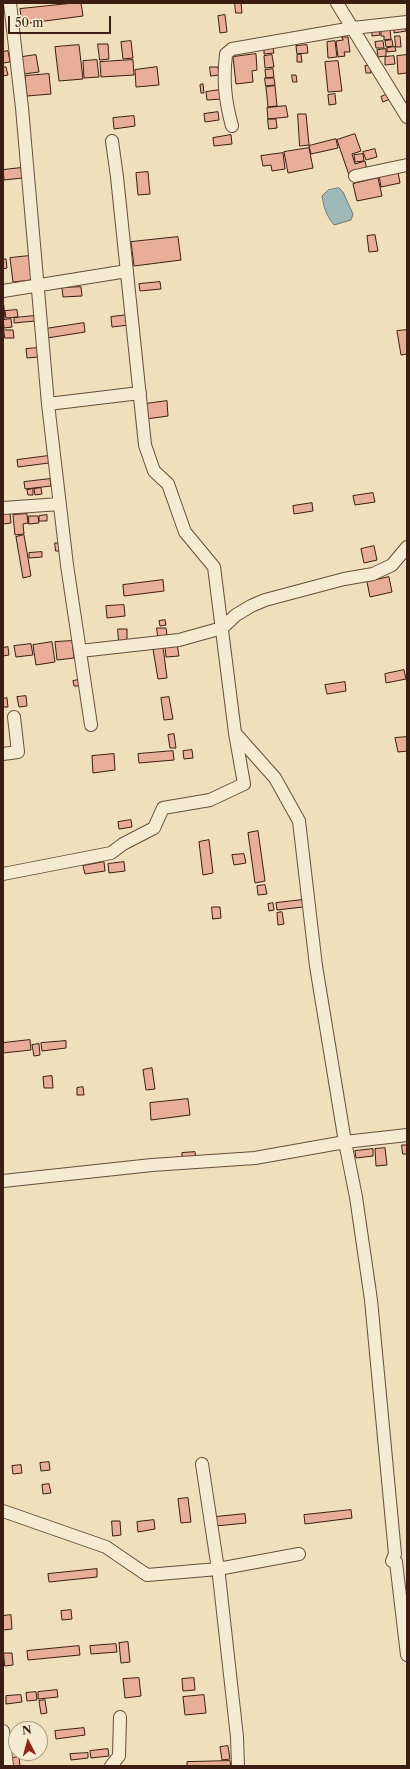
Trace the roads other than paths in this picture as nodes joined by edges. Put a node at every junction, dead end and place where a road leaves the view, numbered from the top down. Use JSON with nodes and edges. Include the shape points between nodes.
{"nodes":[{"id":1,"x":10,"y":3,"type":"edge"},
{"id":2,"x":337,"y":3,"type":"edge"},
{"id":3,"x":407,"y":22,"type":"edge"},
{"id":4,"x":353,"y":28,"type":"junction"},
{"id":5,"x":406,"y":113,"type":"edge"},
{"id":6,"x":232,"y":126,"type":"dead end"},
{"id":7,"x":112,"y":141,"type":"dead end"},
{"id":8,"x":407,"y":165,"type":"edge"},
{"id":9,"x":355,"y":176,"type":"dead end"},
{"id":10,"x":127,"y":271,"type":"junction"},
{"id":11,"x":36,"y":287,"type":"junction"},
{"id":12,"x":3,"y":291,"type":"edge"},
{"id":13,"x":140,"y":393,"type":"junction"},
{"id":14,"x":48,"y":404,"type":"junction"},
{"id":15,"x":60,"y":504,"type":"junction"},
{"id":16,"x":3,"y":508,"type":"edge"},
{"id":17,"x":407,"y":547,"type":"edge"},
{"id":18,"x":222,"y":628,"type":"junction"},
{"id":19,"x":80,"y":652,"type":"junction"},
{"id":20,"x":14,"y":717,"type":"dead end"},
{"id":21,"x":91,"y":725,"type":"dead end"},
{"id":22,"x":235,"y":732,"type":"junction"},
{"id":23,"x":3,"y":754,"type":"edge"},
{"id":24,"x":3,"y":874,"type":"edge"},
{"id":25,"x":407,"y":1135,"type":"edge"},
{"id":26,"x":345,"y":1142,"type":"junction"},
{"id":27,"x":3,"y":1182,"type":"edge"},
{"id":28,"x":202,"y":1464,"type":"dead end"},
{"id":29,"x":3,"y":1511,"type":"edge"},
{"id":30,"x":299,"y":1554,"type":"dead end"},
{"id":31,"x":218,"y":1569,"type":"junction"},
{"id":32,"x":407,"y":1655,"type":"edge"},
{"id":33,"x":120,"y":1717,"type":"dead end"},
{"id":34,"x":3,"y":1731,"type":"edge"},
{"id":35,"x":7,"y":1766,"type":"edge"},
{"id":36,"x":111,"y":1766,"type":"edge"},
{"id":37,"x":238,"y":1766,"type":"edge"}],
"edges":[{"from":1,"to":11,"type":"street","via":[[22,108]]},
{"from":2,"to":4,"type":"street"},
{"from":3,"to":4,"type":"street"},
{"from":4,"to":5,"type":"street"},
{"from":4,"to":6,"type":"street","via":[[232,49],[226,54],[223,76],[226,105]]},
{"from":7,"to":10,"type":"street"},
{"from":8,"to":9,"type":"street"},
{"from":10,"to":11,"type":"street"},
{"from":10,"to":13,"type":"street"},
{"from":11,"to":12,"type":"street"},
{"from":11,"to":14,"type":"street"},
{"from":13,"to":14,"type":"street"},
{"from":13,"to":18,"type":"street","via":[[145,445],[149,458],[154,471],[168,484],[185,532],[214,567]]},
{"from":14,"to":15,"type":"street"},
{"from":15,"to":16,"type":"street"},
{"from":15,"to":19,"type":"street"},
{"from":17,"to":18,"type":"street","via":[[392,565],[373,574],[265,600],[236,615]]},
{"from":18,"to":19,"type":"street","via":[[179,640]]},
{"from":18,"to":22,"type":"street"},
{"from":19,"to":21,"type":"street"},
{"from":20,"to":23,"type":"street","via":[[18,752]]},
{"from":22,"to":24,"type":"street","via":[[244,784],[210,800],[163,808],[154,828],[111,853]]},
{"from":22,"to":26,"type":"street","via":[[274,778],[299,821],[316,966]]},
{"from":25,"to":26,"type":"street"},
{"from":26,"to":27,"type":"street","via":[[255,1158],[152,1165]]},
{"from":26,"to":32,"type":"street","via":[[371,1300],[395,1554],[392,1560],[396,1562]]},
{"from":28,"to":31,"type":"street"},
{"from":29,"to":31,"type":"street","via":[[106,1547],[147,1575]]},
{"from":30,"to":31,"type":"street"},
{"from":31,"to":37,"type":"street"},
{"from":33,"to":36,"type":"street","via":[[119,1756]]},
{"from":34,"to":35,"type":"street"}]}
